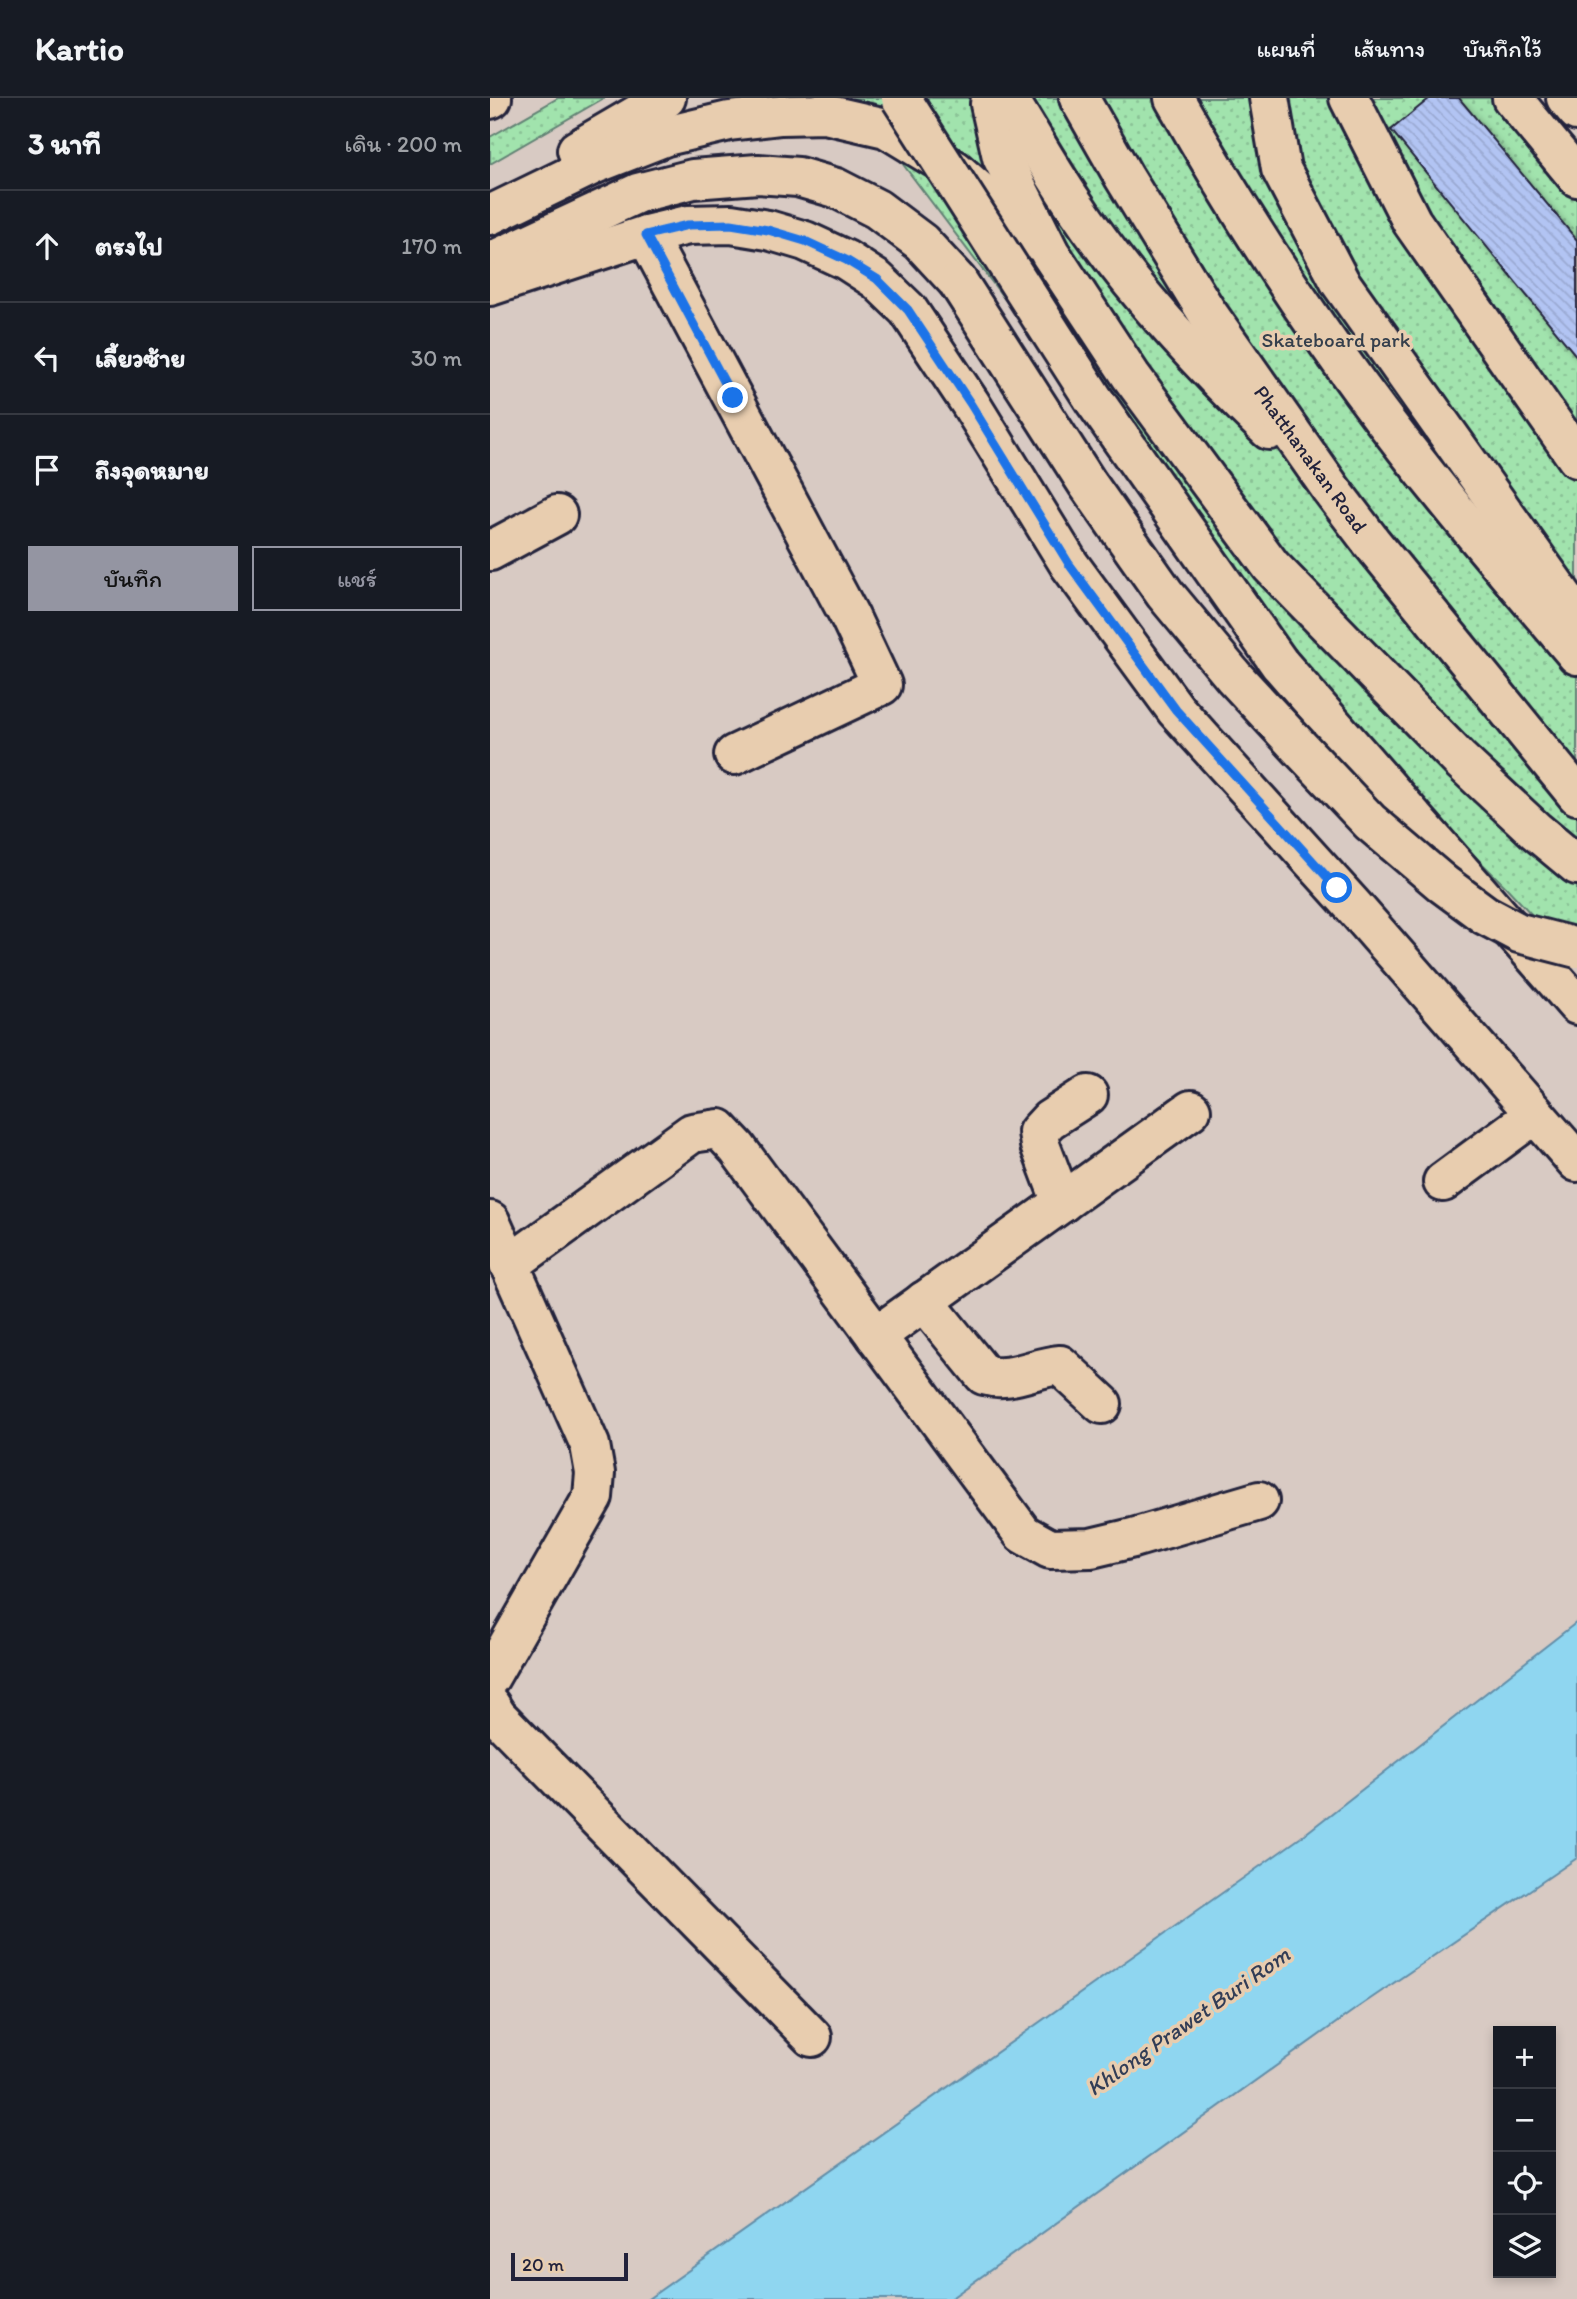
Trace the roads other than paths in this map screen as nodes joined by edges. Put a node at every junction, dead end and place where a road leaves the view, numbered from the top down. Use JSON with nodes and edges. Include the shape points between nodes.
{"nodes":[{"id":1,"x":666,"y":98,"type":"edge"},
{"id":2,"x":901,"y":98,"type":"edge"},
{"id":3,"x":991,"y":98,"type":"edge"},
{"id":4,"x":1008,"y":98,"type":"edge"},
{"id":5,"x":1079,"y":98,"type":"edge"},
{"id":6,"x":1174,"y":98,"type":"edge"},
{"id":7,"x":1246,"y":98,"type":"edge"},
{"id":8,"x":1269,"y":98,"type":"edge"},
{"id":9,"x":1349,"y":98,"type":"edge"},
{"id":10,"x":1512,"y":98,"type":"edge"},
{"id":11,"x":1566,"y":98,"type":"edge"},
{"id":12,"x":1577,"y":111,"type":"edge"},
{"id":13,"x":1281,"y":169,"type":"junction"},
{"id":14,"x":1577,"y":177,"type":"edge"},
{"id":15,"x":490,"y":201,"type":"edge"},
{"id":16,"x":490,"y":215,"type":"edge"},
{"id":17,"x":646,"y":235,"type":"junction"},
{"id":18,"x":1050,"y":253,"type":"junction"},
{"id":19,"x":490,"y":262,"type":"edge"},
{"id":20,"x":490,"y":286,"type":"edge"},
{"id":21,"x":1577,"y":458,"type":"edge"},
{"id":22,"x":1331,"y":489,"type":"junction"},
{"id":23,"x":557,"y":515,"type":"dead end"},
{"id":24,"x":490,"y":551,"type":"edge"},
{"id":25,"x":1577,"y":616,"type":"edge"},
{"id":26,"x":1577,"y":655,"type":"edge"},
{"id":27,"x":734,"y":755,"type":"dead end"},
{"id":28,"x":1577,"y":795,"type":"edge"},
{"id":29,"x":1577,"y":865,"type":"edge"},
{"id":30,"x":1577,"y":948,"type":"edge"},
{"id":31,"x":1577,"y":1005,"type":"edge"},
{"id":32,"x":1088,"y":1095,"type":"dead end"},
{"id":33,"x":1191,"y":1110,"type":"dead end"},
{"id":34,"x":1534,"y":1115,"type":"junction"},
{"id":35,"x":1577,"y":1162,"type":"edge"},
{"id":36,"x":1443,"y":1182,"type":"dead end"},
{"id":37,"x":1062,"y":1203,"type":"junction"},
{"id":38,"x":490,"y":1221,"type":"edge"},
{"id":39,"x":509,"y":1265,"type":"junction"},
{"id":40,"x":924,"y":1301,"type":"junction"},
{"id":41,"x":876,"y":1336,"type":"junction"},
{"id":42,"x":1102,"y":1404,"type":"dead end"},
{"id":43,"x":1259,"y":1501,"type":"dead end"},
{"id":44,"x":490,"y":1677,"type":"edge"},
{"id":45,"x":490,"y":1705,"type":"edge"},
{"id":46,"x":812,"y":2037,"type":"dead end"}],
"edges":[{"from":1,"to":15,"type":"main road"},
{"from":2,"to":31,"type":"main road","bridge":true,"via":[[1094,400],[1279,663]]},
{"from":3,"to":18,"type":"main road","via":[[1002,157]]},
{"from":4,"to":22,"type":"main road","via":[[1073,204],[1146,299],[1228,391]]},
{"from":5,"to":22,"type":"main road","name":"Phatthanakan Road","via":[[1206,312]]},
{"from":6,"to":26,"type":"main road","via":[[1270,257],[1346,368],[1450,504]]},
{"from":7,"to":13,"type":"main road"},
{"from":8,"to":13,"type":"main road"},
{"from":9,"to":21,"type":"main road","via":[[1412,222]]},
{"from":10,"to":14,"type":"main road"},
{"from":11,"to":12,"type":"main road"},
{"from":13,"to":25,"type":"main road","via":[[1340,282]]},
{"from":16,"to":18,"type":"main road","via":[[597,163],[666,136],[729,121],[825,114],[886,128],[955,170]]},
{"from":17,"to":20,"type":"main road"},
{"from":17,"to":27,"type":"main road","via":[[882,685]]},
{"from":17,"to":34,"type":"main road","via":[[688,225],[731,224],[768,230],[805,241],[877,279],[908,310],[1069,564],[1176,710]]},
{"from":18,"to":29,"type":"main road","via":[[1131,376],[1271,566],[1460,760]]},
{"from":19,"to":30,"type":"main road","bridge":true,"via":[[638,193],[693,178],[798,177],[836,188],[877,209],[921,242],[958,282],[1087,484],[1165,594],[1234,677],[1370,822],[1485,915],[1519,933]]},
{"from":22,"to":28,"type":"main road","name":"Phatthanakan Road"},
{"from":23,"to":24,"type":"main road"},
{"from":32,"to":37,"type":"main road","via":[[1038,1132]]},
{"from":33,"to":37,"type":"main road"},
{"from":34,"to":35,"type":"main road"},
{"from":34,"to":36,"type":"main road"},
{"from":37,"to":40,"type":"main road"},
{"from":38,"to":39,"type":"main road"},
{"from":39,"to":41,"type":"main road","via":[[692,1133],[719,1129]]},
{"from":39,"to":44,"type":"main road","via":[[590,1444],[593,1497]]},
{"from":40,"to":41,"type":"main road"},
{"from":40,"to":42,"type":"main road","via":[[984,1375],[1008,1378],[1060,1365]]},
{"from":41,"to":43,"type":"main road","via":[[1023,1534],[1050,1549],[1102,1546]]},
{"from":45,"to":46,"type":"main road"}]}
